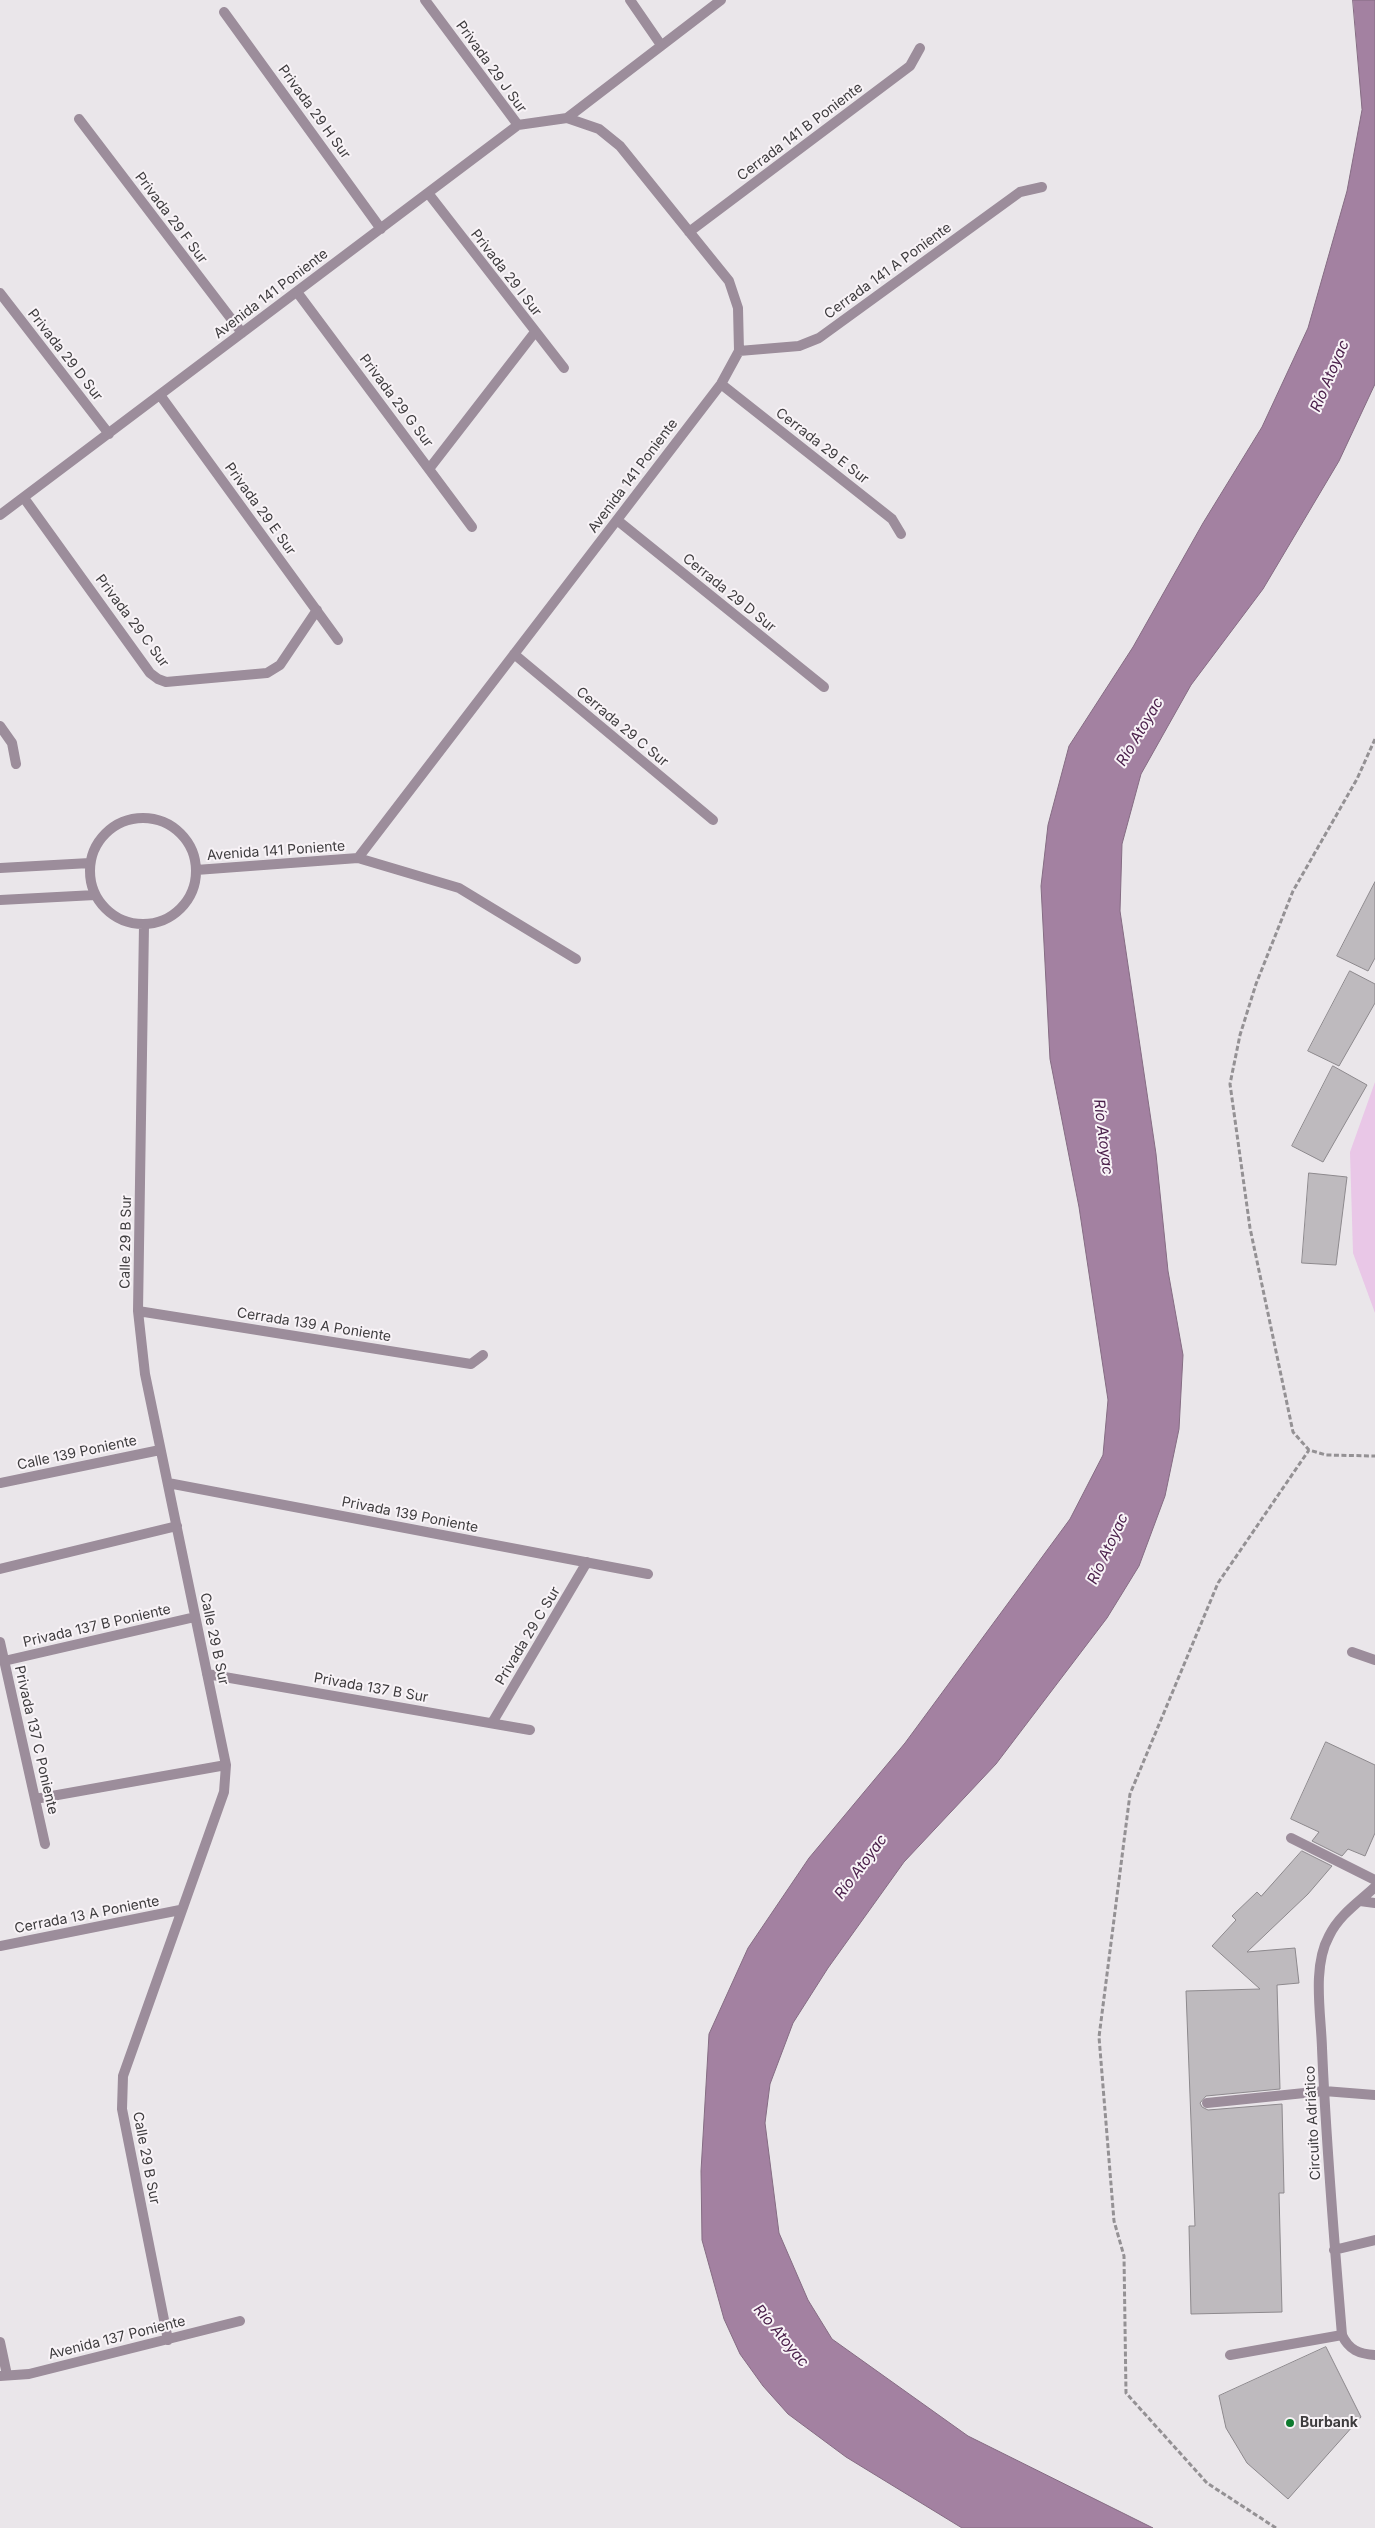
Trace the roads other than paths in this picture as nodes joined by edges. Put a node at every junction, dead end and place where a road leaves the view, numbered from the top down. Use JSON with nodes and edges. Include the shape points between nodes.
{"nodes":[{"id":1,"x":425,"y":0,"type":"edge"},
{"id":2,"x":630,"y":0,"type":"edge"},
{"id":3,"x":721,"y":0,"type":"edge"},
{"id":4,"x":224,"y":12,"type":"dead end"},
{"id":5,"x":661,"y":45,"type":"junction"},
{"id":6,"x":920,"y":48,"type":"dead end"},
{"id":7,"x":567,"y":118,"type":"junction"},
{"id":8,"x":78,"y":119,"type":"dead end"},
{"id":9,"x":518,"y":125,"type":"junction"},
{"id":10,"x":1042,"y":187,"type":"dead end"},
{"id":11,"x":428,"y":193,"type":"junction"},
{"id":12,"x":381,"y":229,"type":"junction"},
{"id":13,"x":689,"y":232,"type":"junction"},
{"id":14,"x":0,"y":292,"type":"edge"},
{"id":15,"x":297,"y":292,"type":"junction"},
{"id":16,"x":535,"y":332,"type":"junction"},
{"id":17,"x":242,"y":333,"type":"junction"},
{"id":18,"x":740,"y":351,"type":"junction"},
{"id":19,"x":564,"y":368,"type":"dead end"},
{"id":20,"x":721,"y":384,"type":"junction"},
{"id":21,"x":160,"y":395,"type":"junction"},
{"id":22,"x":109,"y":434,"type":"junction"},
{"id":23,"x":429,"y":469,"type":"junction"},
{"id":24,"x":24,"y":498,"type":"junction"},
{"id":25,"x":0,"y":515,"type":"edge"},
{"id":26,"x":617,"y":520,"type":"junction"},
{"id":27,"x":472,"y":527,"type":"dead end"},
{"id":28,"x":901,"y":534,"type":"dead end"},
{"id":29,"x":318,"y":610,"type":"junction"},
{"id":30,"x":338,"y":640,"type":"dead end"},
{"id":31,"x":514,"y":654,"type":"junction"},
{"id":32,"x":824,"y":687,"type":"dead end"},
{"id":33,"x":0,"y":726,"type":"edge"},
{"id":34,"x":16,"y":764,"type":"dead end"},
{"id":35,"x":713,"y":820,"type":"dead end"},
{"id":36,"x":358,"y":858,"type":"junction"},
{"id":37,"x":90,"y":863,"type":"junction"},
{"id":38,"x":0,"y":868,"type":"edge"},
{"id":39,"x":196,"y":870,"type":"junction"},
{"id":40,"x":95,"y":895,"type":"junction"},
{"id":41,"x":0,"y":900,"type":"edge"},
{"id":42,"x":144,"y":925,"type":"junction"},
{"id":43,"x":576,"y":959,"type":"dead end"},
{"id":44,"x":138,"y":1311,"type":"junction"},
{"id":45,"x":483,"y":1355,"type":"dead end"},
{"id":46,"x":160,"y":1450,"type":"junction"},
{"id":47,"x":0,"y":1483,"type":"edge"},
{"id":48,"x":168,"y":1483,"type":"junction"},
{"id":49,"x":177,"y":1526,"type":"junction"},
{"id":50,"x":587,"y":1562,"type":"junction"},
{"id":51,"x":0,"y":1569,"type":"edge"},
{"id":52,"x":648,"y":1574,"type":"dead end"},
{"id":53,"x":195,"y":1617,"type":"junction"},
{"id":54,"x":0,"y":1642,"type":"edge"},
{"id":55,"x":1352,"y":1652,"type":"dead end"},
{"id":56,"x":1375,"y":1660,"type":"edge"},
{"id":57,"x":4,"y":1661,"type":"junction"},
{"id":58,"x":207,"y":1674,"type":"junction"},
{"id":59,"x":492,"y":1723,"type":"junction"},
{"id":60,"x":530,"y":1730,"type":"dead end"},
{"id":61,"x":226,"y":1765,"type":"junction"},
{"id":62,"x":35,"y":1799,"type":"junction"},
{"id":63,"x":1290,"y":1838,"type":"dead end"},
{"id":64,"x":45,"y":1844,"type":"dead end"},
{"id":65,"x":1375,"y":1880,"type":"edge"},
{"id":66,"x":1375,"y":1886,"type":"edge"},
{"id":67,"x":1360,"y":1901,"type":"junction"},
{"id":68,"x":1375,"y":1903,"type":"edge"},
{"id":69,"x":180,"y":1910,"type":"junction"},
{"id":70,"x":0,"y":1946,"type":"edge"},
{"id":71,"x":1324,"y":2092,"type":"junction"},
{"id":72,"x":1375,"y":2095,"type":"edge"},
{"id":73,"x":1207,"y":2103,"type":"dead end"},
{"id":74,"x":1375,"y":2240,"type":"edge"},
{"id":75,"x":1334,"y":2250,"type":"junction"},
{"id":76,"x":240,"y":2321,"type":"dead end"},
{"id":77,"x":1342,"y":2335,"type":"junction"},
{"id":78,"x":168,"y":2340,"type":"junction"},
{"id":79,"x":0,"y":2342,"type":"edge"},
{"id":80,"x":1230,"y":2355,"type":"dead end"},
{"id":81,"x":1375,"y":2355,"type":"edge"},
{"id":82,"x":4,"y":2376,"type":"edge"}],
"edges":[{"from":1,"to":9,"type":"street","name":"Privada 29 J Sur"},
{"from":2,"to":5,"type":"street"},
{"from":3,"to":5,"type":"street","name":"Avenida 141 Poniente"},
{"from":4,"to":12,"type":"street","name":"Privada 29 H Sur"},
{"from":5,"to":7,"type":"street","name":"Avenida 141 Poniente"},
{"from":6,"to":13,"type":"street","name":"Cerrada 141 B Poniente","via":[[910,66]]},
{"from":7,"to":9,"type":"street","name":"Avenida 141 Poniente"},
{"from":7,"to":13,"type":"street","name":"Avenida 141 Poniente","via":[[599,129],[620,146]]},
{"from":8,"to":17,"type":"street","name":"Privada 29 F Sur"},
{"from":9,"to":11,"type":"street","name":"Avenida 141 Poniente"},
{"from":10,"to":18,"type":"street","name":"Cerrada 141 A Poniente","via":[[1020,192],[819,338],[799,346]]},
{"from":11,"to":12,"type":"street","name":"Avenida 141 Poniente"},
{"from":11,"to":16,"type":"street","name":"Privada 29 I Sur"},
{"from":12,"to":15,"type":"street","name":"Avenida 141 Poniente"},
{"from":13,"to":18,"type":"street","name":"Avenida 141 Poniente","via":[[729,281],[738,308]]},
{"from":14,"to":22,"type":"street","name":"Privada 29 D Sur"},
{"from":15,"to":17,"type":"street","name":"Avenida 141 Poniente"},
{"from":15,"to":23,"type":"street","name":"Privada 29 G Sur"},
{"from":16,"to":19,"type":"street","name":"Privada 29 I Sur"},
{"from":16,"to":23,"type":"street"},
{"from":17,"to":21,"type":"street","name":"Avenida 141 Poniente"},
{"from":18,"to":20,"type":"street","name":"Avenida 141 Poniente"},
{"from":20,"to":26,"type":"street","name":"Avenida 141 Poniente"},
{"from":20,"to":28,"type":"street","name":"Cerrada 29 E Sur","via":[[892,519]]},
{"from":21,"to":22,"type":"street","name":"Avenida 141 Poniente"},
{"from":21,"to":29,"type":"street","name":"Privada 29 E Sur"},
{"from":22,"to":24,"type":"street","name":"Avenida 141 Poniente"},
{"from":23,"to":27,"type":"street","name":"Privada 29 G Sur"},
{"from":24,"to":25,"type":"street","name":"Avenida 141 Poniente"},
{"from":24,"to":29,"type":"street","name":"Privada 29 C Sur","via":[[158,680],[166,682],[267,673],[280,665]]},
{"from":26,"to":31,"type":"street","name":"Avenida 141 Poniente"},
{"from":26,"to":32,"type":"street","name":"Cerrada 29 D Sur"},
{"from":29,"to":30,"type":"street","name":"Privada 29 E Sur"},
{"from":31,"to":35,"type":"street","name":"Cerrada 29 C Sur"},
{"from":31,"to":36,"type":"street","name":"Avenida 141 Poniente"},
{"from":33,"to":34,"type":"street","via":[[12,743]]},
{"from":36,"to":39,"type":"street","name":"Avenida 141 Poniente"},
{"from":36,"to":43,"type":"street","name":"Avenida 141 Poniente","via":[[459,888]]},
{"from":37,"to":38,"type":"street"},
{"from":37,"to":39,"type":"street","via":[[95,848],[116,825],[131,819],[147,818],[162,821],[176,829],[194,855]]},
{"from":37,"to":40,"type":"street"},
{"from":39,"to":42,"type":"street","via":[[194,887],[187,902],[161,922]]},
{"from":40,"to":41,"type":"street"},
{"from":40,"to":42,"type":"street","via":[[107,911],[124,922]]},
{"from":42,"to":44,"type":"street","name":"Calle 29 B Sur"},
{"from":44,"to":45,"type":"street","name":"Cerrada 139 A Poniente","via":[[471,1364]]},
{"from":44,"to":46,"type":"street","name":"Calle 29 B Sur","via":[[145,1374]]},
{"from":46,"to":47,"type":"street","name":"Calle 139 Poniente"},
{"from":46,"to":48,"type":"street","name":"Calle 29 B Sur"},
{"from":48,"to":49,"type":"street","name":"Calle 29 B Sur"},
{"from":48,"to":50,"type":"street","name":"Privada 139 Poniente"},
{"from":49,"to":51,"type":"street"},
{"from":49,"to":53,"type":"street","name":"Calle 29 B Sur"},
{"from":50,"to":52,"type":"street","name":"Privada 139 Poniente"},
{"from":50,"to":59,"type":"street","name":"Privada 29 C Sur"},
{"from":53,"to":57,"type":"street","name":"Privada 137 B Poniente"},
{"from":53,"to":58,"type":"street","name":"Calle 29 B Sur"},
{"from":54,"to":57,"type":"street","name":"Privada 137 C Poniente"},
{"from":55,"to":56,"type":"street"},
{"from":57,"to":62,"type":"street","name":"Privada 137 C Poniente"},
{"from":58,"to":59,"type":"street","name":"Privada 137 B Sur"},
{"from":58,"to":61,"type":"street","name":"Calle 29 B Sur"},
{"from":59,"to":60,"type":"street","name":"Privada 137 B Sur"},
{"from":61,"to":62,"type":"street"},
{"from":61,"to":69,"type":"street","name":"Calle 29 B Sur","via":[[224,1792]]},
{"from":62,"to":64,"type":"street","name":"Privada 137 C Poniente"},
{"from":63,"to":65,"type":"street"},
{"from":66,"to":67,"type":"street","name":"Circuito Adriático"},
{"from":67,"to":68,"type":"street"},
{"from":67,"to":71,"type":"street","name":"Circuito Adriático","via":[[1343,1915],[1328,1936],[1321,1962]]},
{"from":69,"to":70,"type":"street","name":"Cerrada 13 A Poniente"},
{"from":69,"to":78,"type":"street","name":"Calle 29 B Sur","via":[[123,2076],[122,2109]]},
{"from":71,"to":72,"type":"street"},
{"from":71,"to":73,"type":"street"},
{"from":71,"to":75,"type":"street","name":"Circuito Adriático"},
{"from":74,"to":75,"type":"street"},
{"from":75,"to":77,"type":"street","name":"Circuito Adriático"},
{"from":76,"to":78,"type":"street","name":"Avenida 137 Poniente"},
{"from":77,"to":80,"type":"street"},
{"from":77,"to":81,"type":"street","via":[[1347,2346],[1361,2354]]},
{"from":78,"to":82,"type":"street","name":"Avenida 137 Poniente","via":[[29,2374]]},
{"from":79,"to":82,"type":"street"}]}
